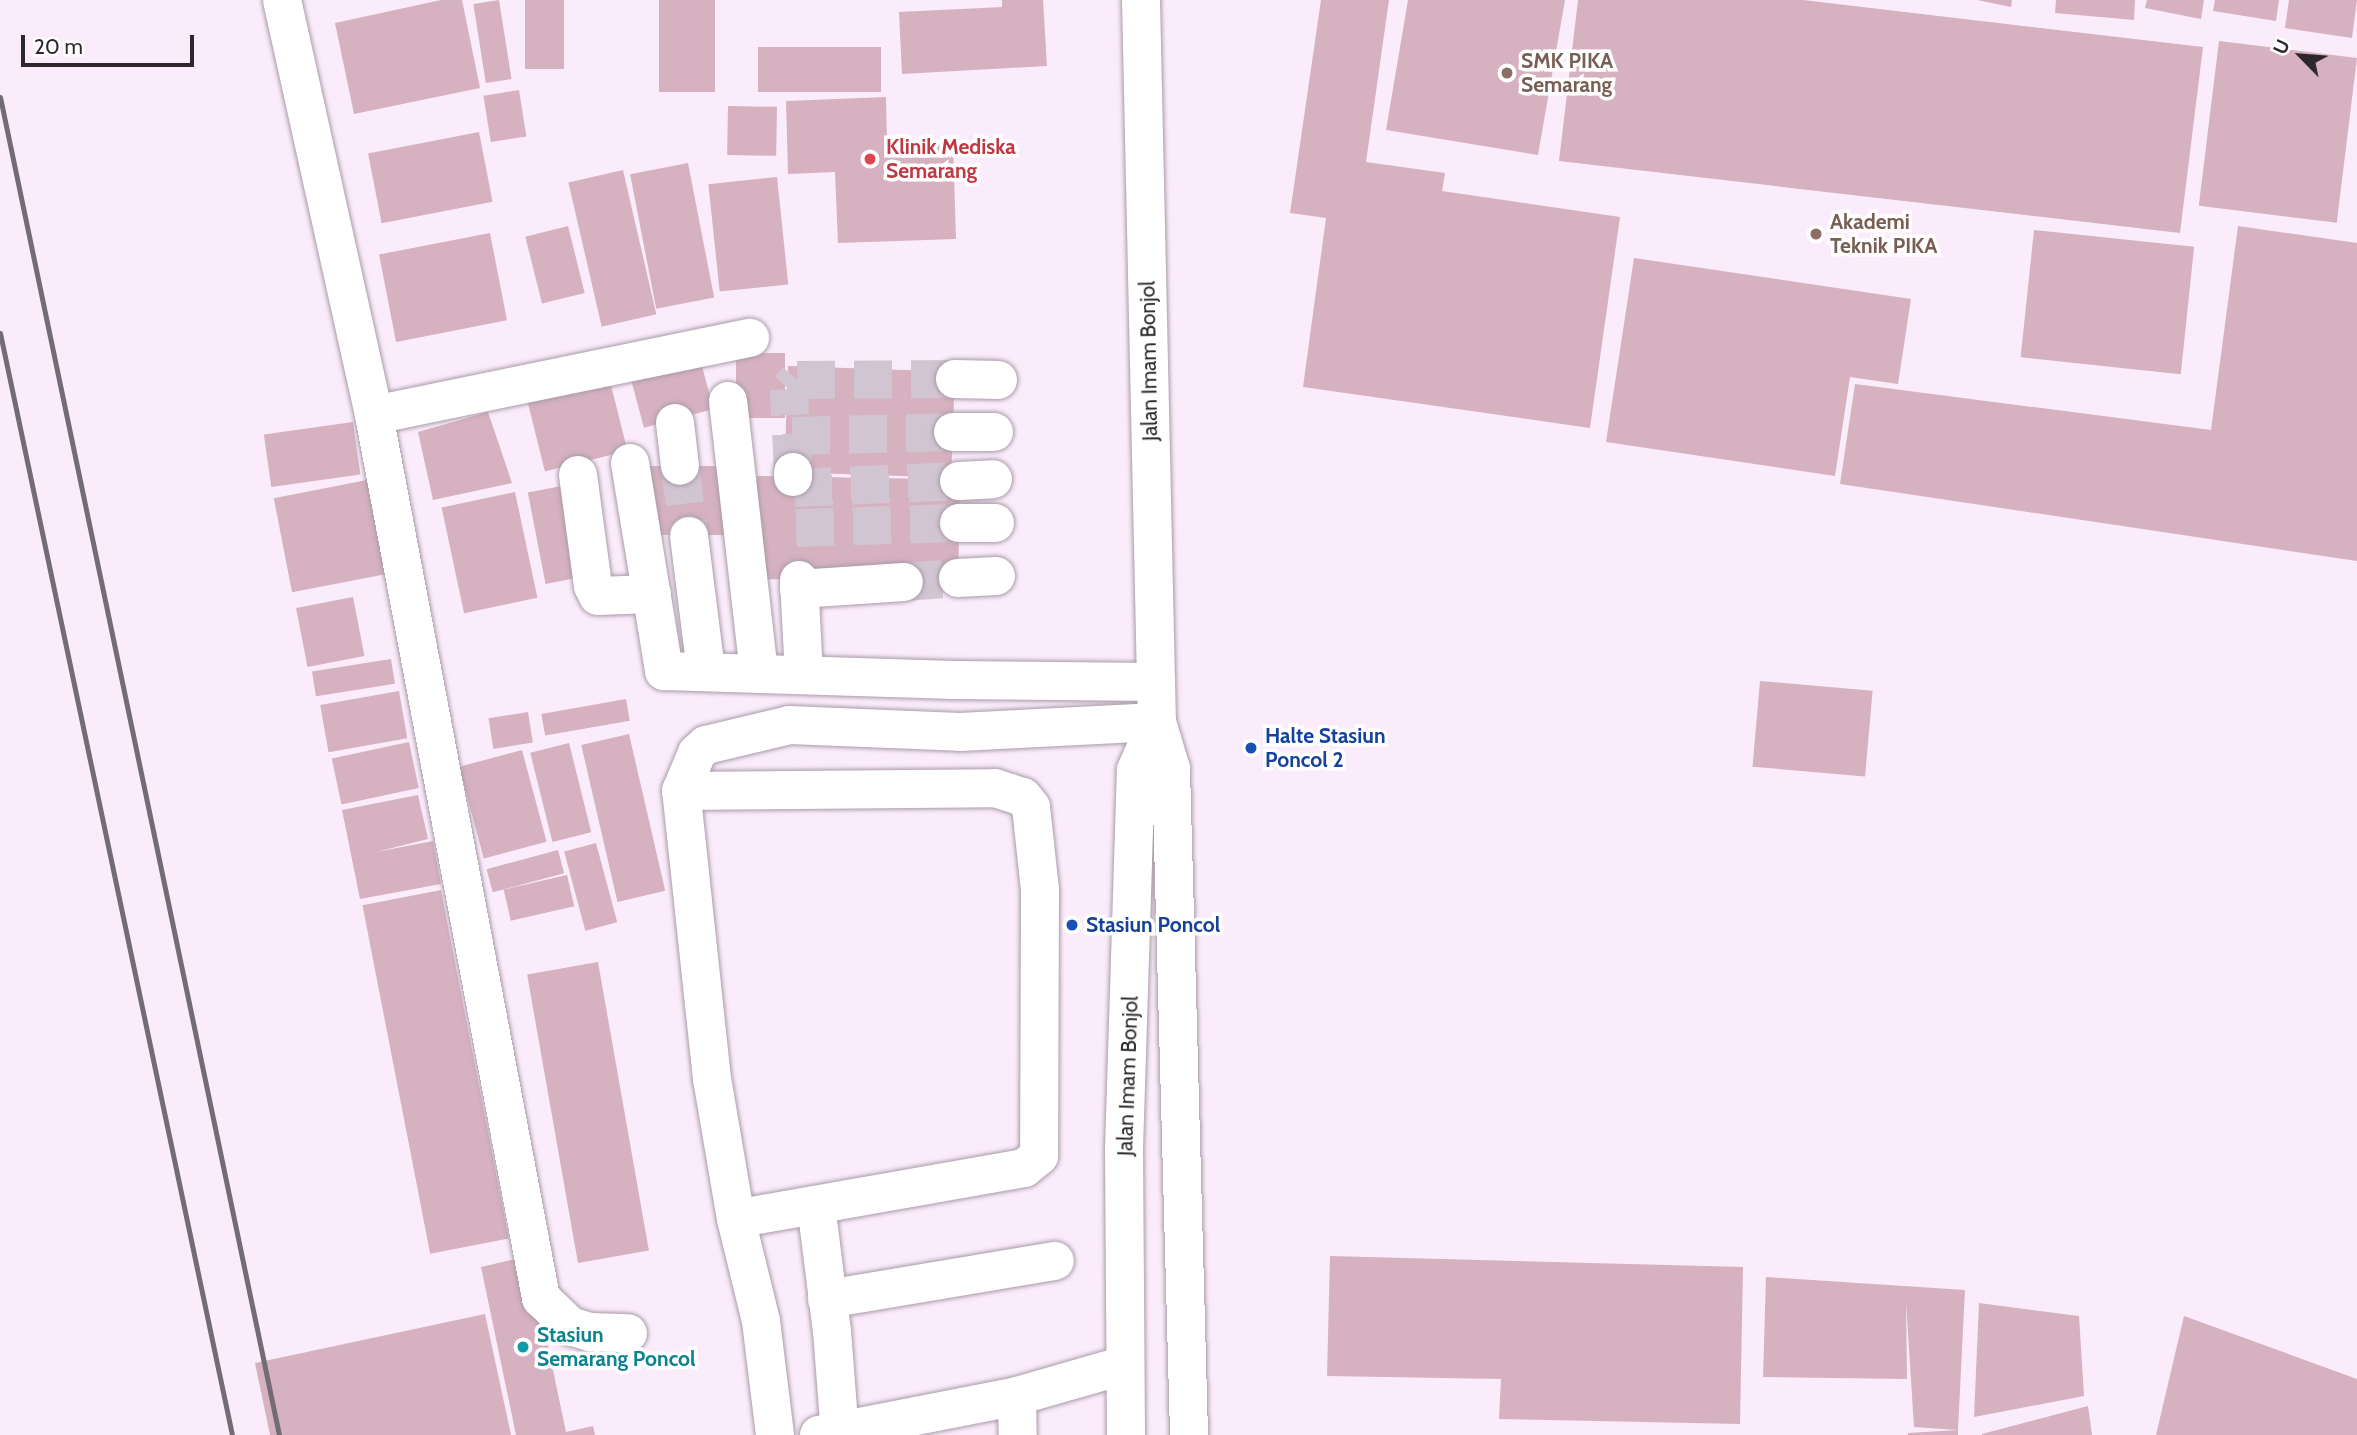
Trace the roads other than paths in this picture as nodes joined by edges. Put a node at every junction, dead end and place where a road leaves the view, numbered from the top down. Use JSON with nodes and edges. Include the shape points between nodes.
{"nodes":[{"id":1,"x":282,"y":0,"type":"edge"},
{"id":2,"x":1141,"y":0,"type":"edge"},
{"id":3,"x":750,"y":338,"type":"dead end"},
{"id":4,"x":955,"y":379,"type":"tunnel mouth"},
{"id":5,"x":998,"y":380,"type":"dead end"},
{"id":6,"x":728,"y":401,"type":"dead end"},
{"id":7,"x":374,"y":415,"type":"junction"},
{"id":8,"x":675,"y":423,"type":"dead end"},
{"id":9,"x":953,"y":432,"type":"tunnel mouth"},
{"id":10,"x":994,"y":432,"type":"dead end"},
{"id":11,"x":631,"y":463,"type":"dead end"},
{"id":12,"x":680,"y":466,"type":"tunnel mouth"},
{"id":13,"x":578,"y":475,"type":"dead end"},
{"id":14,"x":689,"y":536,"type":"tunnel mouth"},
{"id":15,"x":996,"y":576,"type":"dead end"},
{"id":16,"x":958,"y":578,"type":"tunnel mouth"},
{"id":17,"x":904,"y":582,"type":"tunnel mouth"},
{"id":18,"x":652,"y":594,"type":"junction"},
{"id":19,"x":705,"y":660,"type":"junction"},
{"id":20,"x":757,"y":663,"type":"junction"},
{"id":21,"x":803,"y":665,"type":"junction"},
{"id":22,"x":1155,"y":671,"type":"junction"},
{"id":23,"x":1157,"y":722,"type":"junction"},
{"id":24,"x":681,"y":791,"type":"junction"},
{"id":25,"x":816,"y":1205,"type":"junction"},
{"id":26,"x":736,"y":1219,"type":"junction"},
{"id":27,"x":1055,"y":1261,"type":"dead end"},
{"id":28,"x":827,"y":1299,"type":"junction"},
{"id":29,"x":628,"y":1332,"type":"dead end"},
{"id":30,"x":1125,"y":1365,"type":"junction"},
{"id":31,"x":1017,"y":1396,"type":"junction"},
{"id":32,"x":832,"y":1433,"type":"edge"},
{"id":33,"x":775,"y":1435,"type":"edge"},
{"id":34,"x":1018,"y":1435,"type":"edge"},
{"id":35,"x":1126,"y":1435,"type":"edge"},
{"id":36,"x":1189,"y":1435,"type":"edge"}],
"edges":[{"from":1,"to":7,"type":"main road"},
{"from":2,"to":22,"type":"main road","name":"Jalan Imam Bonjol"},
{"from":3,"to":7,"type":"main road"},
{"from":4,"to":5,"type":"main road"},
{"from":6,"to":20,"type":"main road"},
{"from":7,"to":29,"type":"main road","via":[[541,1298],[570,1325],[590,1332]]},
{"from":8,"to":12,"type":"main road"},
{"from":9,"to":10,"type":"main road"},
{"from":11,"to":18,"type":"main road"},
{"from":13,"to":18,"type":"main road","via":[[598,596]]},
{"from":14,"to":19,"type":"main road"},
{"from":15,"to":16,"type":"main road"},
{"from":17,"to":21,"type":"main road","via":[[799,584]]},
{"from":18,"to":19,"type":"main road","via":[[663,660]]},
{"from":19,"to":20,"type":"main road"},
{"from":20,"to":21,"type":"main road"},
{"from":21,"to":22,"type":"main road"},
{"from":22,"to":23,"type":"main road","name":"Jalan Imam Bonjol"},
{"from":23,"to":24,"type":"main road","via":[[960,732],[789,725],[706,745],[697,753]]},
{"from":23,"to":30,"type":"main road","name":"Jalan Imam Bonjol","via":[[1136,770],[1124,1149]]},
{"from":23,"to":36,"type":"main road","name":"Jalan Imam Bonjol","via":[[1171,769]]},
{"from":24,"to":25,"type":"main road","via":[[995,788],[1023,797],[1031,807],[1040,890],[1039,1156],[1024,1168]]},
{"from":24,"to":26,"type":"main road","via":[[712,1079]]},
{"from":25,"to":26,"type":"main road"},
{"from":25,"to":28,"type":"main road"},
{"from":26,"to":33,"type":"main road","via":[[761,1321]]},
{"from":27,"to":28,"type":"main road"},
{"from":28,"to":32,"type":"main road"},
{"from":30,"to":31,"type":"main road"},
{"from":30,"to":35,"type":"main road","name":"Jalan Imam Bonjol"},
{"from":31,"to":32,"type":"main road"},
{"from":31,"to":34,"type":"main road"}]}
